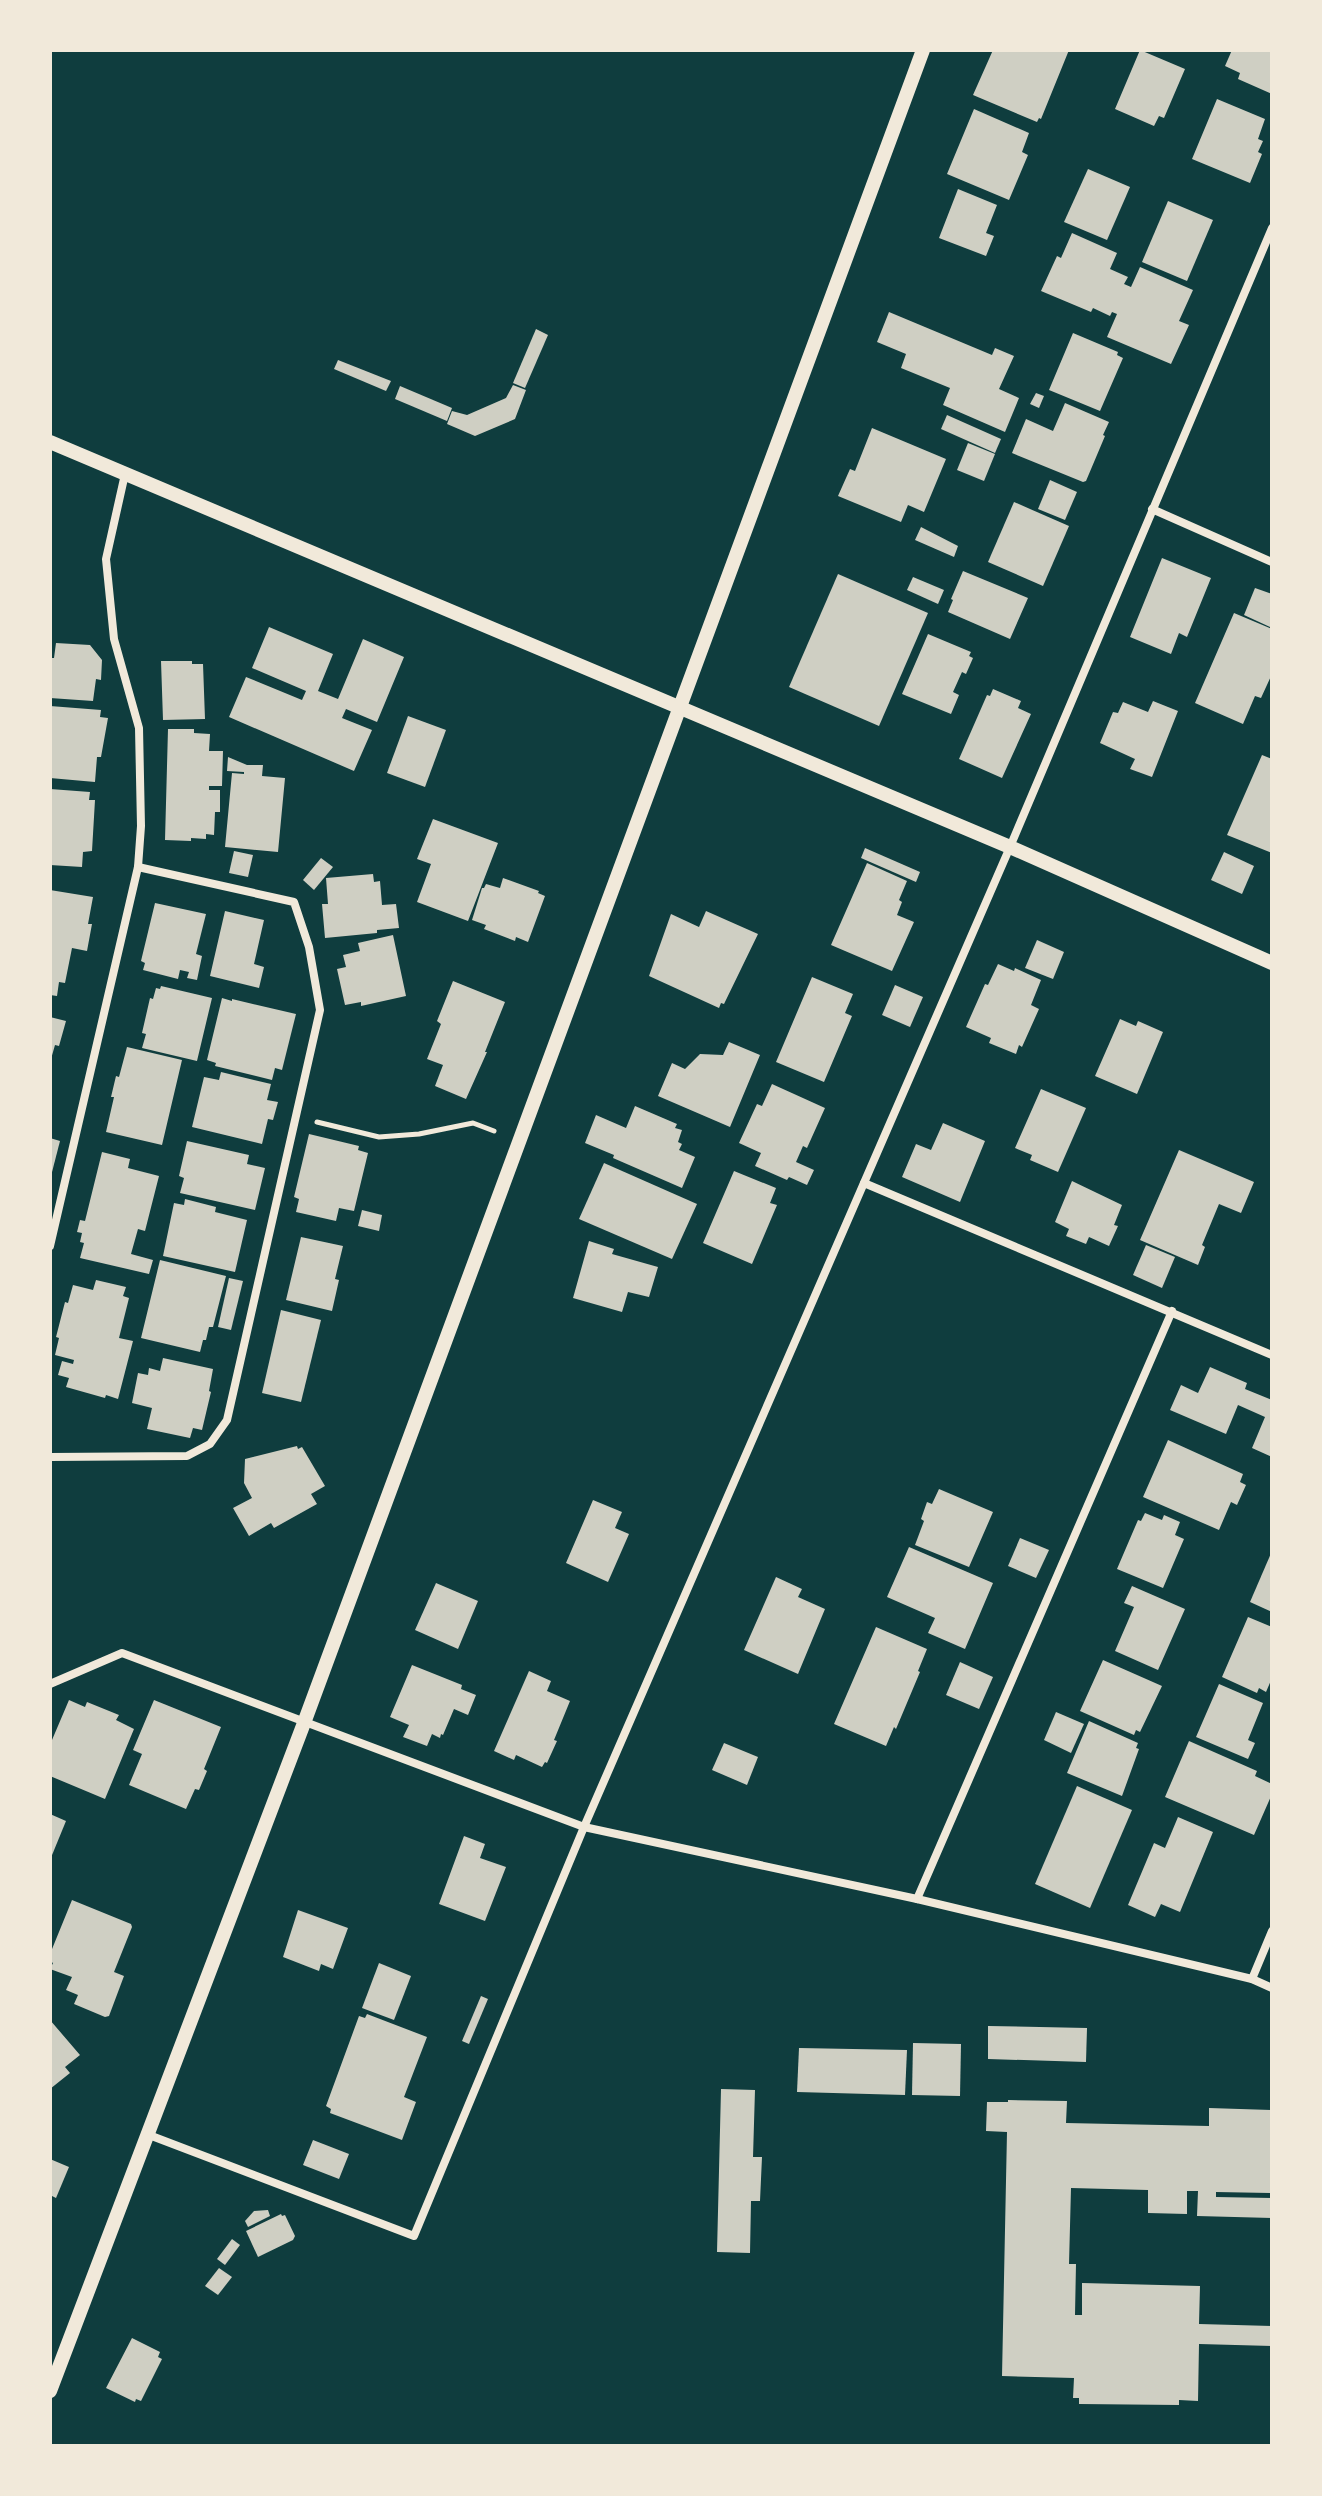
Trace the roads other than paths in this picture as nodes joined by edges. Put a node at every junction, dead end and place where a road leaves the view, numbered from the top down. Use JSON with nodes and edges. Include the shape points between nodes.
{"nodes":[{"id":1,"x":923,"y":50,"type":"edge"},
{"id":2,"x":1272,"y":228,"type":"edge"},
{"id":3,"x":50,"y":442,"type":"edge"},
{"id":4,"x":125,"y":474,"type":"junction"},
{"id":5,"x":1152,"y":509,"type":"junction"},
{"id":6,"x":1272,"y":562,"type":"edge"},
{"id":7,"x":678,"y":707,"type":"junction"},
{"id":8,"x":1010,"y":847,"type":"junction"},
{"id":9,"x":138,"y":867,"type":"junction"},
{"id":10,"x":1272,"y":963,"type":"edge"},
{"id":11,"x":864,"y":1183,"type":"junction"},
{"id":12,"x":50,"y":1246,"type":"edge"},
{"id":13,"x":1172,"y":1311,"type":"junction"},
{"id":14,"x":1272,"y":1355,"type":"edge"},
{"id":15,"x":50,"y":1457,"type":"edge"},
{"id":16,"x":50,"y":1684,"type":"edge"},
{"id":17,"x":304,"y":1723,"type":"junction"},
{"id":18,"x":584,"y":1827,"type":"junction"},
{"id":19,"x":917,"y":1899,"type":"junction"},
{"id":20,"x":1272,"y":1931,"type":"edge"},
{"id":21,"x":1252,"y":1979,"type":"junction"},
{"id":22,"x":1272,"y":1988,"type":"edge"},
{"id":23,"x":149,"y":2135,"type":"junction"},
{"id":24,"x":50,"y":2391,"type":"edge"}],
"edges":[{"from":1,"to":7,"type":"street"},
{"from":2,"to":5,"type":"street"},
{"from":3,"to":4,"type":"street"},
{"from":4,"to":7,"type":"street"},
{"from":4,"to":9,"type":"street","via":[[106,559],[114,639],[139,728]]},
{"from":5,"to":6,"type":"street"},
{"from":5,"to":8,"type":"street"},
{"from":7,"to":8,"type":"street"},
{"from":7,"to":17,"type":"street"},
{"from":8,"to":10,"type":"street"},
{"from":8,"to":11,"type":"street"},
{"from":9,"to":12,"type":"street"},
{"from":9,"to":15,"type":"street","via":[[294,902],[309,947],[320,1010],[227,1420],[210,1444],[187,1456]]},
{"from":11,"to":13,"type":"street"},
{"from":11,"to":18,"type":"street"},
{"from":13,"to":14,"type":"street"},
{"from":13,"to":19,"type":"street"},
{"from":16,"to":17,"type":"street","via":[[122,1653]]},
{"from":17,"to":18,"type":"street"},
{"from":17,"to":23,"type":"street"},
{"from":18,"to":19,"type":"street"},
{"from":18,"to":23,"type":"street","via":[[414,2236]]},
{"from":19,"to":21,"type":"street"},
{"from":20,"to":21,"type":"street"},
{"from":21,"to":22,"type":"street"},
{"from":23,"to":24,"type":"street"}]}
